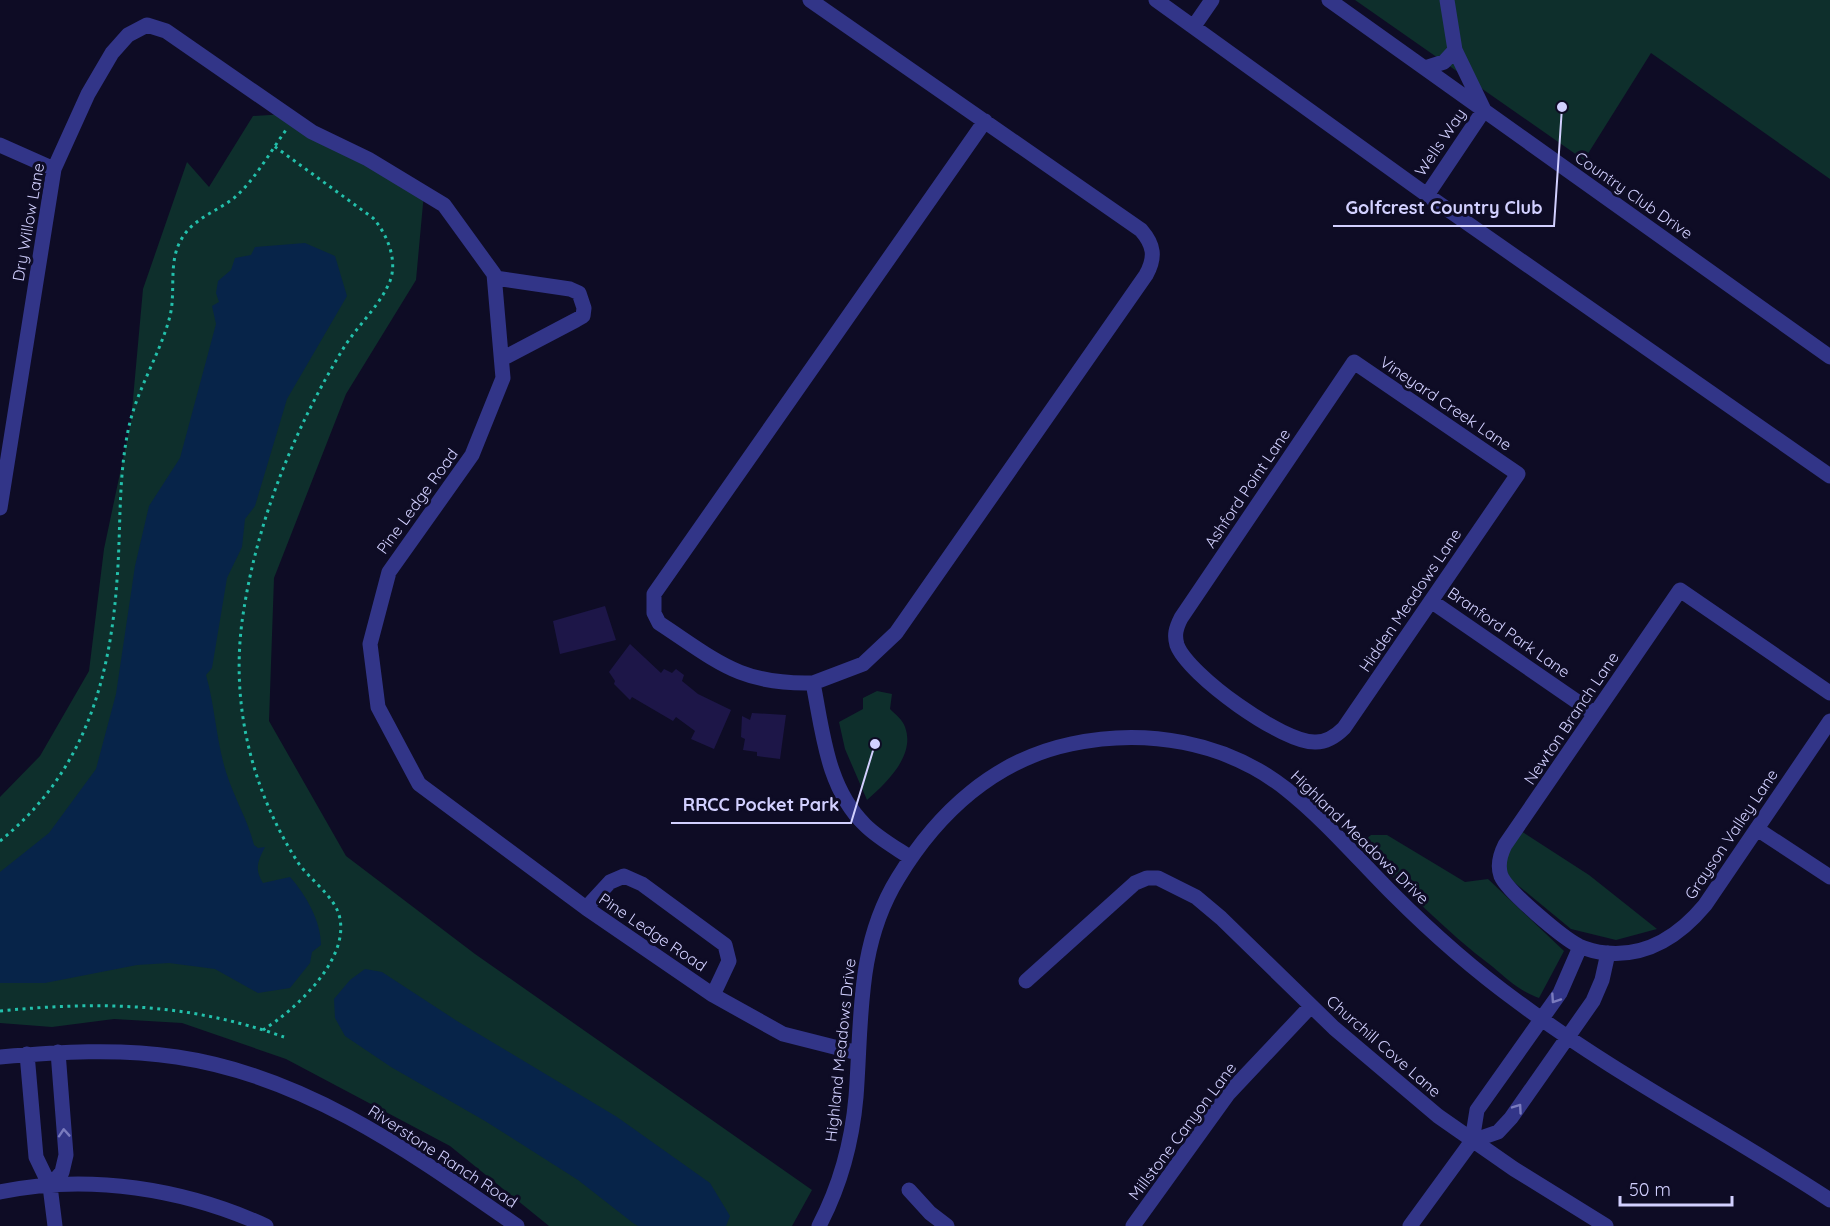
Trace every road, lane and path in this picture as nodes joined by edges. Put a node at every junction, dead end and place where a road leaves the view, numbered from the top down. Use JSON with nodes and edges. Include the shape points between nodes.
{"nodes":[{"id":1,"x":810,"y":0,"type":"edge"},
{"id":2,"x":1156,"y":0,"type":"edge"},
{"id":3,"x":1212,"y":0,"type":"edge"},
{"id":4,"x":1329,"y":0,"type":"edge"},
{"id":5,"x":1448,"y":0,"type":"edge"},
{"id":6,"x":1194,"y":26,"type":"junction"},
{"id":7,"x":1455,"y":50,"type":"junction"},
{"id":8,"x":1425,"y":68,"type":"junction"},
{"id":9,"x":1484,"y":110,"type":"junction"},
{"id":10,"x":294,"y":120,"type":"junction"},
{"id":11,"x":985,"y":121,"type":"junction"},
{"id":12,"x":312,"y":132,"type":"joint"},
{"id":13,"x":0,"y":145,"type":"edge"},
{"id":14,"x":274,"y":146,"type":"junction"},
{"id":15,"x":54,"y":169,"type":"junction"},
{"id":16,"x":1426,"y":195,"type":"junction"},
{"id":17,"x":495,"y":278,"type":"junction"},
{"id":18,"x":1830,"y":357,"type":"edge"},
{"id":19,"x":502,"y":359,"type":"junction"},
{"id":20,"x":1354,"y":362,"type":"joint"},
{"id":21,"x":7,"y":425,"type":"edge"},
{"id":22,"x":1518,"y":474,"type":"joint"},
{"id":23,"x":1830,"y":476,"type":"edge"},
{"id":24,"x":0,"y":508,"type":"edge"},
{"id":25,"x":1431,"y":601,"type":"junction"},
{"id":26,"x":813,"y":683,"type":"junction"},
{"id":27,"x":1830,"y":693,"type":"edge"},
{"id":28,"x":1595,"y":714,"type":"junction"},
{"id":29,"x":1830,"y":721,"type":"edge"},
{"id":30,"x":1326,"y":740,"type":"joint"},
{"id":31,"x":1757,"y":829,"type":"junction"},
{"id":32,"x":0,"y":841,"type":"edge"},
{"id":33,"x":911,"y":858,"type":"junction"},
{"id":34,"x":1499,"y":869,"type":"joint"},
{"id":35,"x":1830,"y":877,"type":"edge"},
{"id":36,"x":586,"y":908,"type":"junction"},
{"id":37,"x":1580,"y":947,"type":"junction"},
{"id":38,"x":1608,"y":953,"type":"junction"},
{"id":39,"x":1026,"y":981,"type":"dead end"},
{"id":40,"x":714,"y":995,"type":"junction"},
{"id":41,"x":1311,"y":1006,"type":"junction"},
{"id":42,"x":0,"y":1011,"type":"edge"},
{"id":43,"x":1541,"y":1019,"type":"junction"},
{"id":44,"x":264,"y":1030,"type":"junction"},
{"id":45,"x":284,"y":1037,"type":"dead end"},
{"id":46,"x":1568,"y":1037,"type":"junction"},
{"id":47,"x":58,"y":1052,"type":"junction"},
{"id":48,"x":858,"y":1053,"type":"junction"},
{"id":49,"x":27,"y":1054,"type":"junction"},
{"id":50,"x":0,"y":1057,"type":"edge"},
{"id":51,"x":1472,"y":1141,"type":"junction"},
{"id":52,"x":50,"y":1186,"type":"junction"},
{"id":53,"x":909,"y":1190,"type":"dead end"},
{"id":54,"x":0,"y":1192,"type":"edge"},
{"id":55,"x":1830,"y":1200,"type":"edge"},
{"id":56,"x":55,"y":1226,"type":"edge"},
{"id":57,"x":266,"y":1226,"type":"edge"},
{"id":58,"x":517,"y":1226,"type":"edge"},
{"id":59,"x":819,"y":1226,"type":"edge"},
{"id":60,"x":947,"y":1226,"type":"edge"},
{"id":61,"x":1133,"y":1226,"type":"edge"},
{"id":62,"x":1410,"y":1226,"type":"edge"},
{"id":63,"x":1606,"y":1226,"type":"edge"}],
"edges":[{"from":1,"to":11,"type":"street"},
{"from":2,"to":6,"type":"street"},
{"from":3,"to":6,"type":"street"},
{"from":4,"to":8,"type":"street","name":"Country Club Drive"},
{"from":5,"to":7,"type":"street"},
{"from":6,"to":16,"type":"street"},
{"from":7,"to":8,"type":"street","via":[[1444,62]]},
{"from":7,"to":9,"type":"street"},
{"from":8,"to":9,"type":"street","name":"Country Club Drive"},
{"from":9,"to":16,"type":"street","name":"Wells Way"},
{"from":9,"to":18,"type":"street","name":"Country Club Drive"},
{"from":10,"to":12,"type":"street","name":"Dry Willow Lane"},
{"from":10,"to":14,"type":"path"},
{"from":10,"to":15,"type":"street","name":"Dry Willow Lane","via":[[166,31],[147,25],[128,35],[112,53],[88,94]]},
{"from":11,"to":26,"type":"street","via":[[1141,230],[1150,240],[1153,263],[896,633],[863,664]]},
{"from":11,"to":26,"type":"street","via":[[654,594],[654,613],[659,623],[736,673],[783,684]]},
{"from":12,"to":17,"type":"street","name":"Pine Ledge Road","via":[[368,159],[444,205]]},
{"from":13,"to":15,"type":"street"},
{"from":14,"to":32,"type":"path","via":[[233,198],[200,220],[180,240],[170,315],[128,430],[111,638],[96,701],[78,749],[60,778]]},
{"from":14,"to":44,"type":"path","via":[[373,218],[384,231],[391,263],[390,280],[343,348],[280,474],[247,589],[239,655],[248,750],[285,843],[336,906],[341,935],[326,969],[310,992]]},
{"from":15,"to":21,"type":"street","name":"Dry Willow Lane"},
{"from":16,"to":23,"type":"street"},
{"from":17,"to":19,"type":"street","name":"Pine Ledge Road"},
{"from":17,"to":19,"type":"street","via":[[579,292],[584,308],[583,316]]},
{"from":19,"to":36,"type":"street","name":"Pine Ledge Road","via":[[504,378],[472,455],[389,572],[370,644],[378,706],[419,784]]},
{"from":20,"to":22,"type":"street","name":"Vineyard Creek Lane"},
{"from":20,"to":30,"type":"street","name":"Ashford Point Lane","via":[[1180,618],[1175,637],[1191,666],[1241,706],[1298,738]]},
{"from":21,"to":24,"type":"street","name":"Dry Willow Lane"},
{"from":22,"to":25,"type":"street","name":"Hidden Meadows Lane"},
{"from":25,"to":28,"type":"street","name":"Branford Park Lane"},
{"from":25,"to":30,"type":"street","name":"Hidden Meadows Lane","via":[[1344,728]]},
{"from":26,"to":33,"type":"street","via":[[828,761],[837,786],[866,826]]},
{"from":27,"to":28,"type":"street","name":"Newton Branch Lane","via":[[1680,590]]},
{"from":28,"to":34,"type":"street","name":"Newton Branch Lane","via":[[1505,845]]},
{"from":29,"to":31,"type":"street","name":"Grayson Valley Lane"},
{"from":31,"to":35,"type":"street"},
{"from":31,"to":38,"type":"street","name":"Grayson Valley Lane","via":[[1705,905],[1680,931],[1643,949]]},
{"from":33,"to":43,"type":"street","name":"Highland Meadows Drive","via":[[952,806],[989,778],[1032,755],[1057,747],[1134,737],[1189,743],[1240,761],[1285,788],[1425,924]]},
{"from":33,"to":48,"type":"street","name":"Highland Meadows Drive","via":[[881,909],[870,941],[862,977]]},
{"from":34,"to":37,"type":"street","name":"Grayson Valley Lane","via":[[1507,885]]},
{"from":36,"to":40,"type":"street","name":"Pine Ledge Road"},
{"from":36,"to":40,"type":"street","via":[[610,882],[624,876],[642,884],[725,945],[729,961]]},
{"from":37,"to":38,"type":"street","name":"Grayson Valley Lane"},
{"from":37,"to":43,"type":"street","one_way":true,"via":[[1560,993]]},
{"from":38,"to":46,"type":"street","via":[[1598,990]]},
{"from":39,"to":41,"type":"street","name":"Churchill Cove Lane","via":[[1128,889],[1152,877],[1170,882],[1209,908]]},
{"from":40,"to":48,"type":"street","name":"Pine Ledge Road","via":[[783,1034]]},
{"from":41,"to":51,"type":"street","name":"Churchill Cove Lane","via":[[1371,1062]]},
{"from":41,"to":61,"type":"street","name":"Millstone Canyon Lane","via":[[1228,1094]]},
{"from":42,"to":44,"type":"path","via":[[160,1008],[201,1013]]},
{"from":43,"to":46,"type":"street","name":"Highland Meadows Drive"},
{"from":43,"to":51,"type":"street","via":[[1477,1110]]},
{"from":44,"to":45,"type":"path"},
{"from":51,"to":46,"type":"street","one_way":true,"via":[[1505,1126]]},
{"from":46,"to":55,"type":"street","name":"Highland Meadows Drive","via":[[1596,1058]]},
{"from":47,"to":49,"type":"street","name":"Riverstone Ranch Road"},
{"from":52,"to":47,"type":"street","one_way":true,"via":[[62,1172],[66,1155]]},
{"from":47,"to":58,"type":"street","name":"Riverstone Ranch Road","via":[[178,1057],[266,1079],[318,1100],[376,1131]]},
{"from":48,"to":59,"type":"street","name":"Highland Meadows Drive","via":[[856,1099],[846,1158]]},
{"from":49,"to":50,"type":"street","name":"Riverstone Ranch Road"},
{"from":49,"to":52,"type":"street","via":[[36,1157]]},
{"from":51,"to":62,"type":"street"},
{"from":51,"to":63,"type":"street","name":"Churchill Cove Lane"},
{"from":52,"to":54,"type":"street"},
{"from":52,"to":56,"type":"street"},
{"from":52,"to":57,"type":"street","via":[[161,1191]]},
{"from":53,"to":60,"type":"street"}]}
